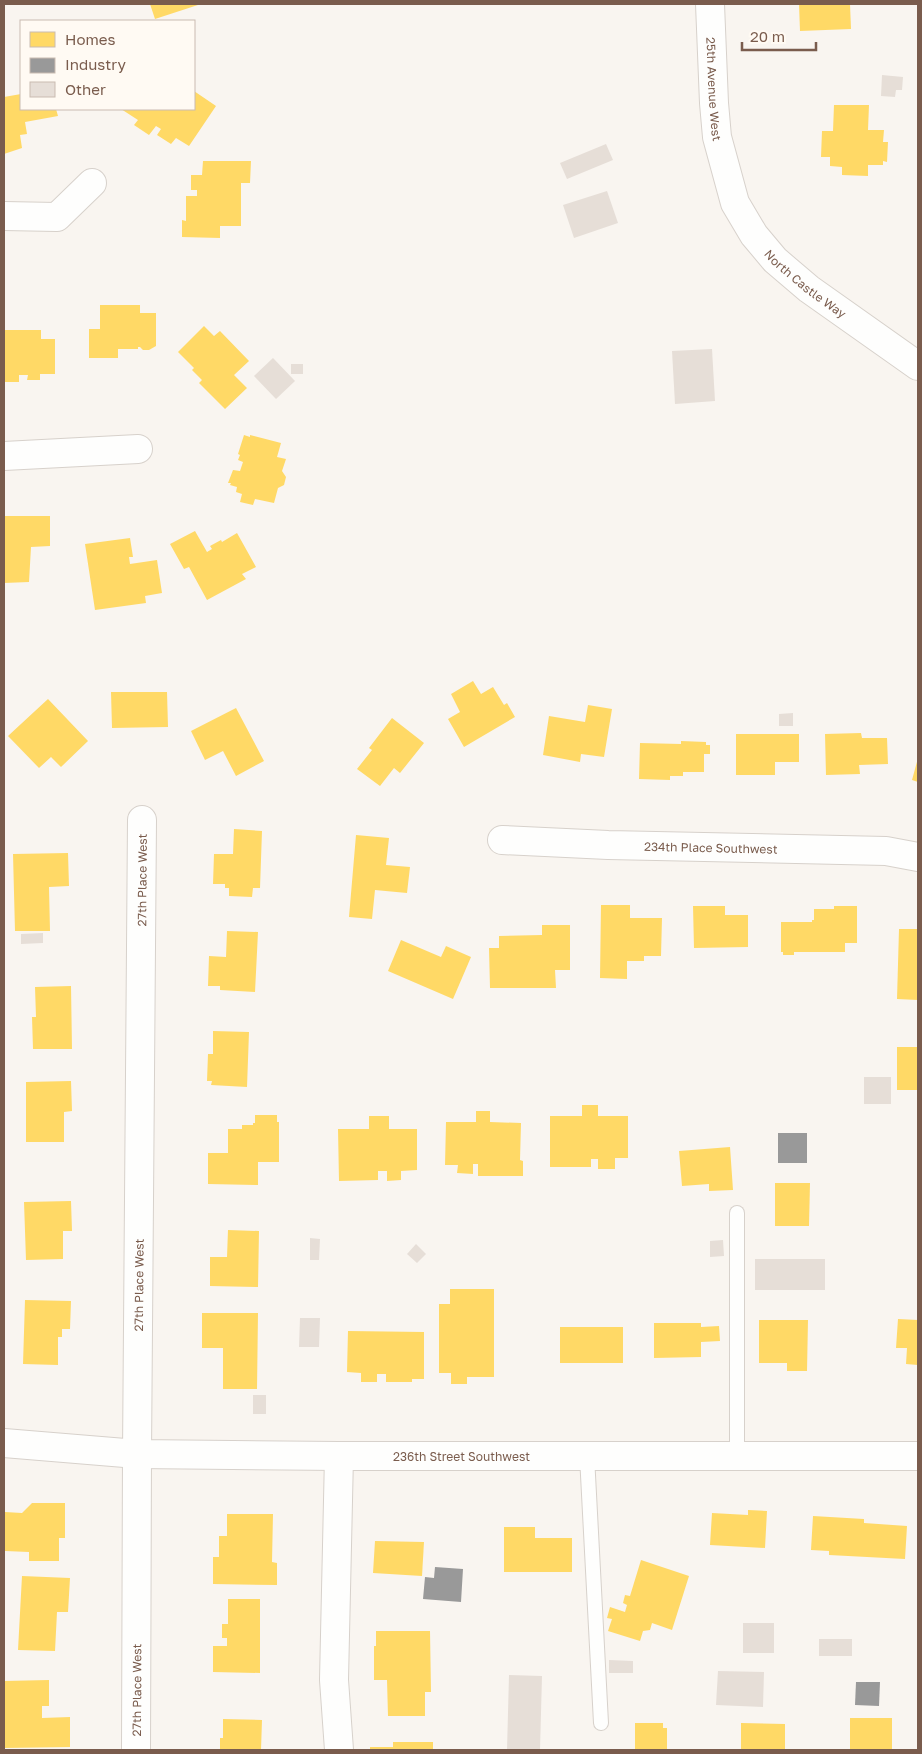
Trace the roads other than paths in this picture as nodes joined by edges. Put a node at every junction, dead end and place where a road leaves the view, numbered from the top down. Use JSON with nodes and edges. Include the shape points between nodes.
{"nodes":[{"id":1,"x":710,"y":4,"type":"edge"},
{"id":2,"x":726,"y":174,"type":"joint"},
{"id":3,"x":92,"y":183,"type":"dead end"},
{"id":4,"x":4,"y":216,"type":"edge"},
{"id":5,"x":918,"y":366,"type":"edge"},
{"id":6,"x":138,"y":449,"type":"dead end"},
{"id":7,"x":4,"y":456,"type":"edge"},
{"id":8,"x":142,"y":820,"type":"dead end"},
{"id":9,"x":502,"y":840,"type":"dead end"},
{"id":10,"x":918,"y":857,"type":"edge"},
{"id":11,"x":737,"y":1214,"type":"dead end"},
{"id":12,"x":4,"y":1443,"type":"edge"},
{"id":13,"x":137,"y":1454,"type":"junction"},
{"id":14,"x":340,"y":1456,"type":"junction"},
{"id":15,"x":587,"y":1456,"type":"junction"},
{"id":16,"x":737,"y":1456,"type":"junction"},
{"id":17,"x":918,"y":1456,"type":"edge"},
{"id":18,"x":601,"y":1723,"type":"dead end"},
{"id":19,"x":136,"y":1750,"type":"edge"},
{"id":20,"x":339,"y":1750,"type":"edge"}],
"edges":[{"from":1,"to":2,"type":"street","name":"25th Avenue West","via":[[717,137]]},
{"from":2,"to":5,"type":"street","name":"North Castle Way","via":[[735,203],[775,260],[809,289]]},
{"from":3,"to":4,"type":"street","via":[[57,217]]},
{"from":6,"to":7,"type":"street"},
{"from":8,"to":13,"type":"street","name":"27th Place West"},
{"from":9,"to":10,"type":"street","name":"234th Place Southwest","via":[[886,851]]},
{"from":11,"to":16,"type":"lane"},
{"from":12,"to":13,"type":"street","name":"236th Street Southwest"},
{"from":13,"to":14,"type":"street","name":"236th Street Southwest"},
{"from":13,"to":19,"type":"street","name":"27th Place West"},
{"from":14,"to":15,"type":"street","name":"236th Street Southwest"},
{"from":14,"to":20,"type":"street","via":[[334,1673]]},
{"from":15,"to":16,"type":"street","name":"236th Street Southwest"},
{"from":15,"to":18,"type":"lane"},
{"from":16,"to":17,"type":"street","name":"236th Street Southwest"}]}
